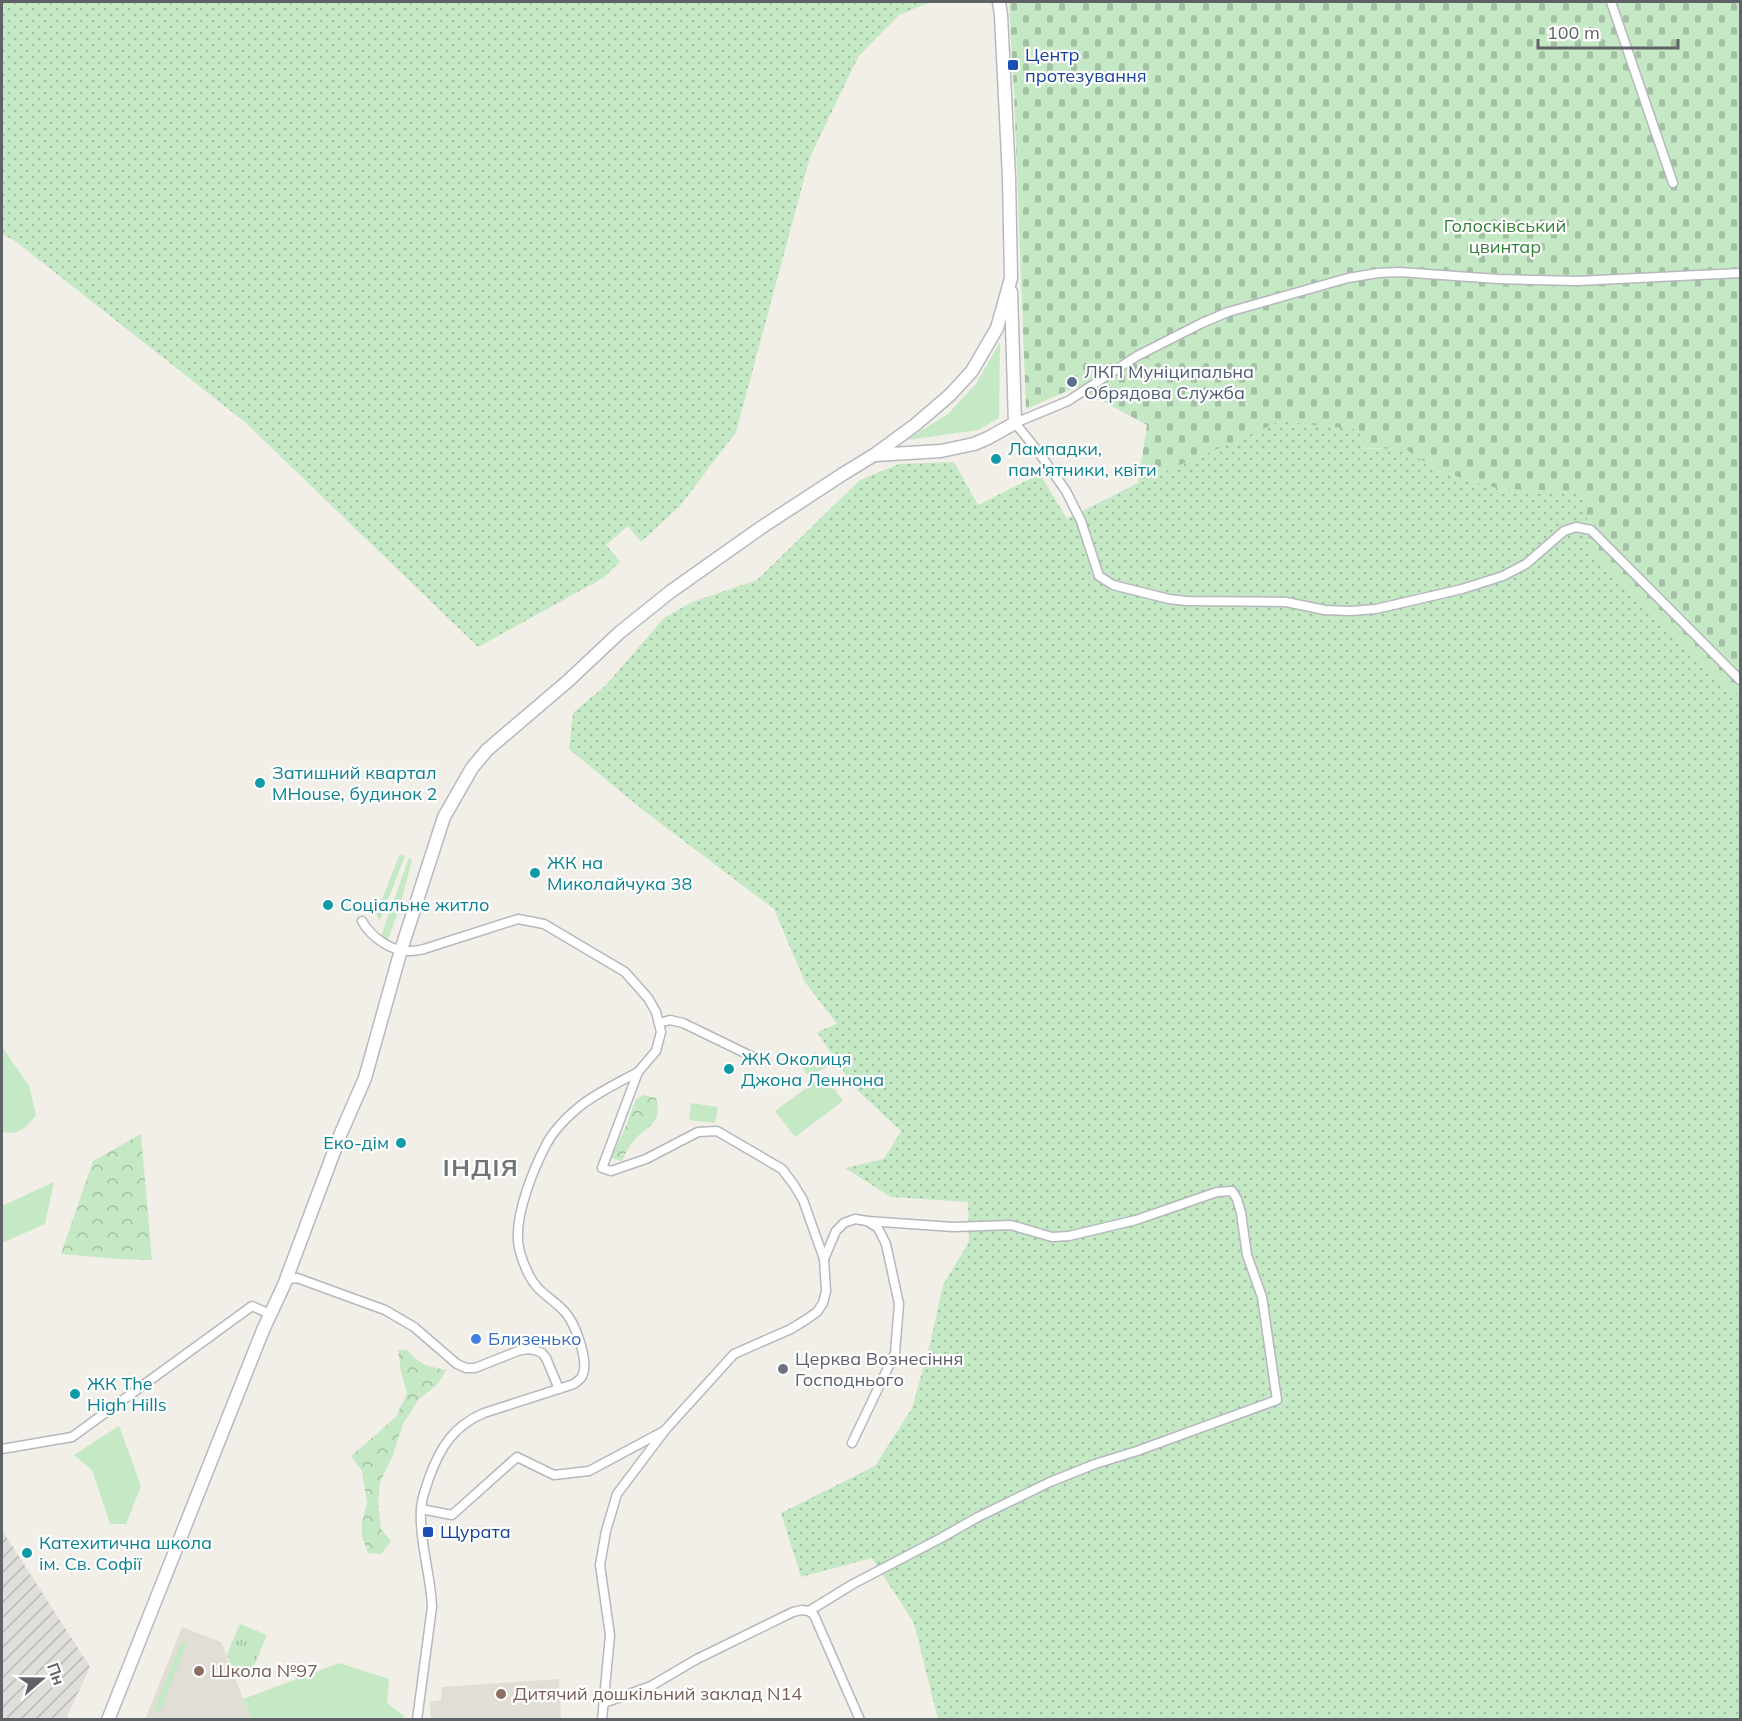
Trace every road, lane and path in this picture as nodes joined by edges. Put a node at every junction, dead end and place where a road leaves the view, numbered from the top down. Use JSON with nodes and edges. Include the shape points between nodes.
{"nodes":[{"id":1,"x":999,"y":2,"type":"edge"},
{"id":2,"x":1611,"y":2,"type":"edge"},
{"id":3,"x":1673,"y":183,"type":"dead end"},
{"id":4,"x":1740,"y":273,"type":"edge"},
{"id":5,"x":1011,"y":278,"type":"junction"},
{"id":6,"x":1014,"y":423,"type":"junction"},
{"id":7,"x":874,"y":455,"type":"junction"},
{"id":8,"x":1740,"y":680,"type":"edge"},
{"id":9,"x":362,"y":921,"type":"dead end"},
{"id":10,"x":401,"y":950,"type":"junction"},
{"id":11,"x":659,"y":1023,"type":"junction"},
{"id":12,"x":753,"y":1057,"type":"dead end"},
{"id":13,"x":638,"y":1072,"type":"junction"},
{"id":14,"x":867,"y":1221,"type":"junction"},
{"id":15,"x":824,"y":1259,"type":"junction"},
{"id":16,"x":285,"y":1285,"type":"junction"},
{"id":17,"x":270,"y":1314,"type":"junction"},
{"id":18,"x":559,"y":1389,"type":"junction"},
{"id":19,"x":666,"y":1430,"type":"junction"},
{"id":20,"x":852,"y":1443,"type":"dead end"},
{"id":21,"x":2,"y":1449,"type":"edge"},
{"id":22,"x":421,"y":1509,"type":"junction"},
{"id":23,"x":809,"y":1611,"type":"junction"},
{"id":24,"x":604,"y":1703,"type":"junction"},
{"id":25,"x":108,"y":1719,"type":"edge"},
{"id":26,"x":417,"y":1719,"type":"edge"},
{"id":27,"x":602,"y":1719,"type":"edge"},
{"id":28,"x":860,"y":1719,"type":"edge"}],
"edges":[{"from":1,"to":5,"type":"street"},
{"from":2,"to":3,"type":"street"},
{"from":4,"to":6,"type":"street","via":[[1578,281],[1399,272],[1339,280],[1202,323],[1137,356],[1068,401]]},
{"from":5,"to":6,"type":"street"},
{"from":5,"to":7,"type":"street","via":[[998,328],[972,371],[915,425]]},
{"from":6,"to":7,"type":"street","via":[[981,441],[955,448]]},
{"from":6,"to":8,"type":"street","via":[[1066,491],[1081,521],[1099,576],[1113,585],[1186,601],[1286,602],[1325,609],[1376,609],[1503,576],[1526,564],[1564,531],[1576,527],[1591,530]]},
{"from":7,"to":10,"type":"street","via":[[670,592],[487,750],[471,768],[444,817]]},
{"from":9,"to":10,"type":"street","via":[[377,939]]},
{"from":10,"to":11,"type":"street","via":[[424,949],[518,919],[544,924],[625,972],[648,998]]},
{"from":10,"to":16,"type":"street","via":[[365,1078]]},
{"from":11,"to":12,"type":"street","via":[[684,1023]]},
{"from":11,"to":13,"type":"street","via":[[656,1051]]},
{"from":13,"to":15,"type":"street","via":[[602,1168],[611,1172],[698,1132],[717,1131],[782,1169],[803,1200]]},
{"from":13,"to":18,"type":"street","via":[[577,1108],[561,1125],[547,1143],[521,1210],[518,1241],[529,1275],[535,1286],[568,1316],[581,1345],[584,1372],[574,1384]]},
{"from":14,"to":15,"type":"street","via":[[844,1223],[836,1231]]},
{"from":14,"to":20,"type":"street","via":[[878,1228],[886,1244],[898,1304],[896,1344]]},
{"from":14,"to":23,"type":"street","via":[[953,1227],[1011,1225],[1052,1237],[1069,1236],[1136,1220],[1217,1191],[1232,1191],[1262,1297],[1277,1400],[1050,1482],[978,1517]]},
{"from":15,"to":19,"type":"street","via":[[826,1291],[817,1312],[791,1329],[734,1354]]},
{"from":16,"to":17,"type":"street"},
{"from":16,"to":18,"type":"street","via":[[297,1278],[385,1310],[414,1327],[466,1368],[518,1351],[535,1350],[546,1358]]},
{"from":17,"to":21,"type":"street","via":[[252,1306],[72,1437]]},
{"from":17,"to":25,"type":"street"},
{"from":18,"to":22,"type":"street","via":[[484,1413],[460,1425],[435,1462]]},
{"from":19,"to":22,"type":"street","via":[[589,1471],[554,1475],[517,1457],[452,1515]]},
{"from":19,"to":24,"type":"street","via":[[617,1494],[606,1531],[600,1565],[609,1627]]},
{"from":22,"to":26,"type":"street","via":[[432,1607]]},
{"from":23,"to":24,"type":"street","via":[[777,1619],[651,1686]]},
{"from":23,"to":28,"type":"street"},
{"from":24,"to":27,"type":"street"}]}
